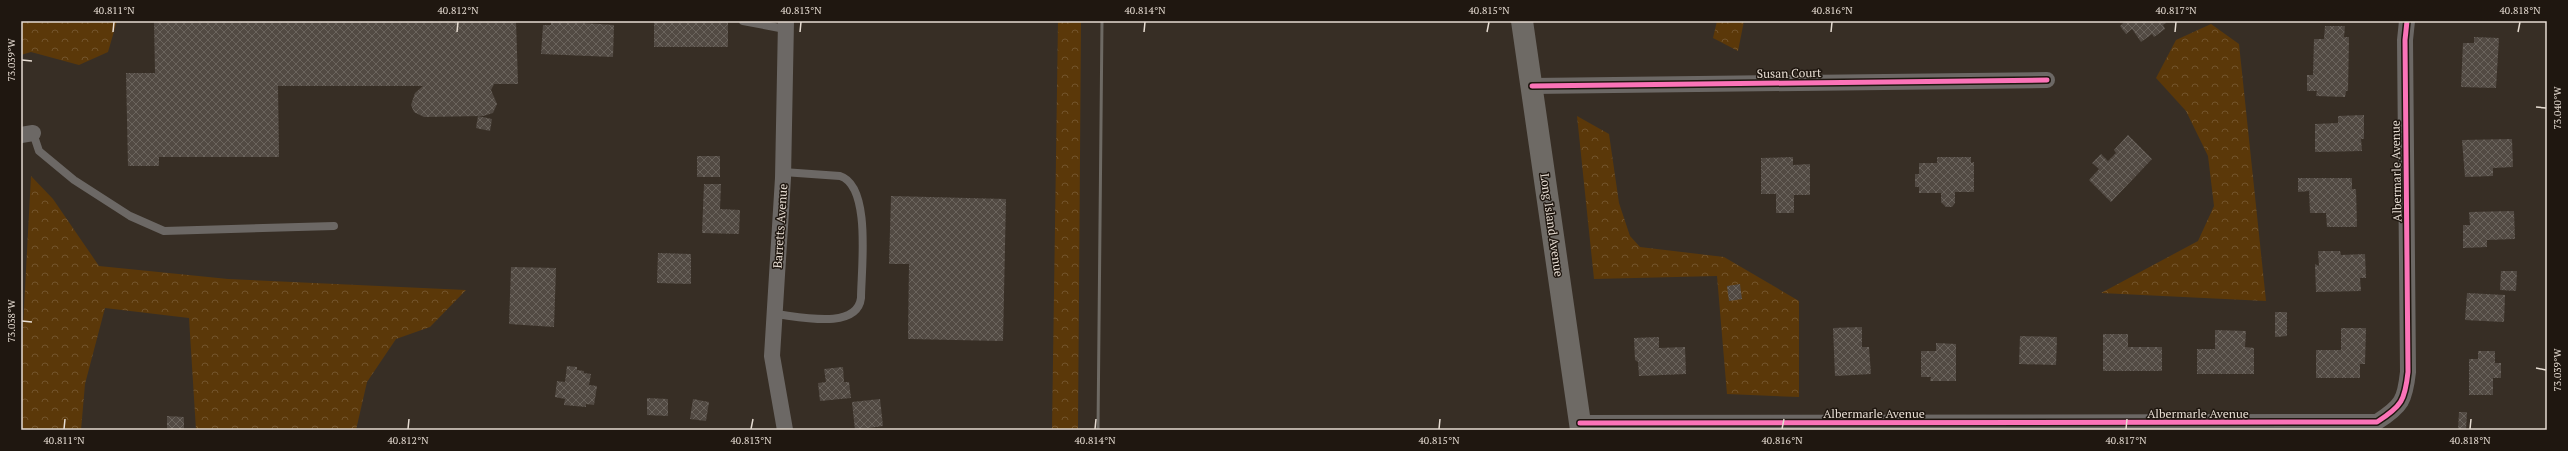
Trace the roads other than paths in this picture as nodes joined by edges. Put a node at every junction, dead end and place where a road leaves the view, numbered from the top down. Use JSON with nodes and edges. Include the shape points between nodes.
{"nodes":[{"id":1,"x":743,"y":21,"type":"edge"},
{"id":2,"x":1522,"y":21,"type":"edge"},
{"id":3,"x":2407,"y":21,"type":"edge"},
{"id":4,"x":786,"y":25,"type":"edge"},
{"id":5,"x":2046,"y":80,"type":"dead end"},
{"id":6,"x":1532,"y":86,"type":"junction"},
{"id":7,"x":27,"y":134,"type":"edge"},
{"id":8,"x":783,"y":172,"type":"junction"},
{"id":9,"x":334,"y":226,"type":"dead end"},
{"id":10,"x":774,"y":314,"type":"junction"},
{"id":11,"x":1581,"y":426,"type":"edge"},
{"id":12,"x":786,"y":430,"type":"edge"}],
"edges":[{"from":1,"to":4,"type":"lane"},
{"from":2,"to":6,"type":"street","name":"Long Island Avenue"},
{"from":3,"to":11,"type":"street","name":"Albermarle Avenue","via":[[2405,40],[2408,372],[2405,395],[2396,410],[2377,422]]},
{"from":4,"to":8,"type":"street","name":"Barretts Avenue"},
{"from":5,"to":6,"type":"street","name":"Susan Court"},
{"from":6,"to":11,"type":"street","name":"Long Island Avenue"},
{"from":7,"to":9,"type":"lane","via":[[39,151],[74,180],[130,216],[164,231]]},
{"from":8,"to":10,"type":"street","name":"Barretts Avenue"},
{"from":8,"to":10,"type":"lane","via":[[840,176],[846,178],[856,191],[862,221],[861,298],[856,311],[842,318]]},
{"from":10,"to":12,"type":"street","name":"Barretts Avenue","via":[[772,356]]}]}
